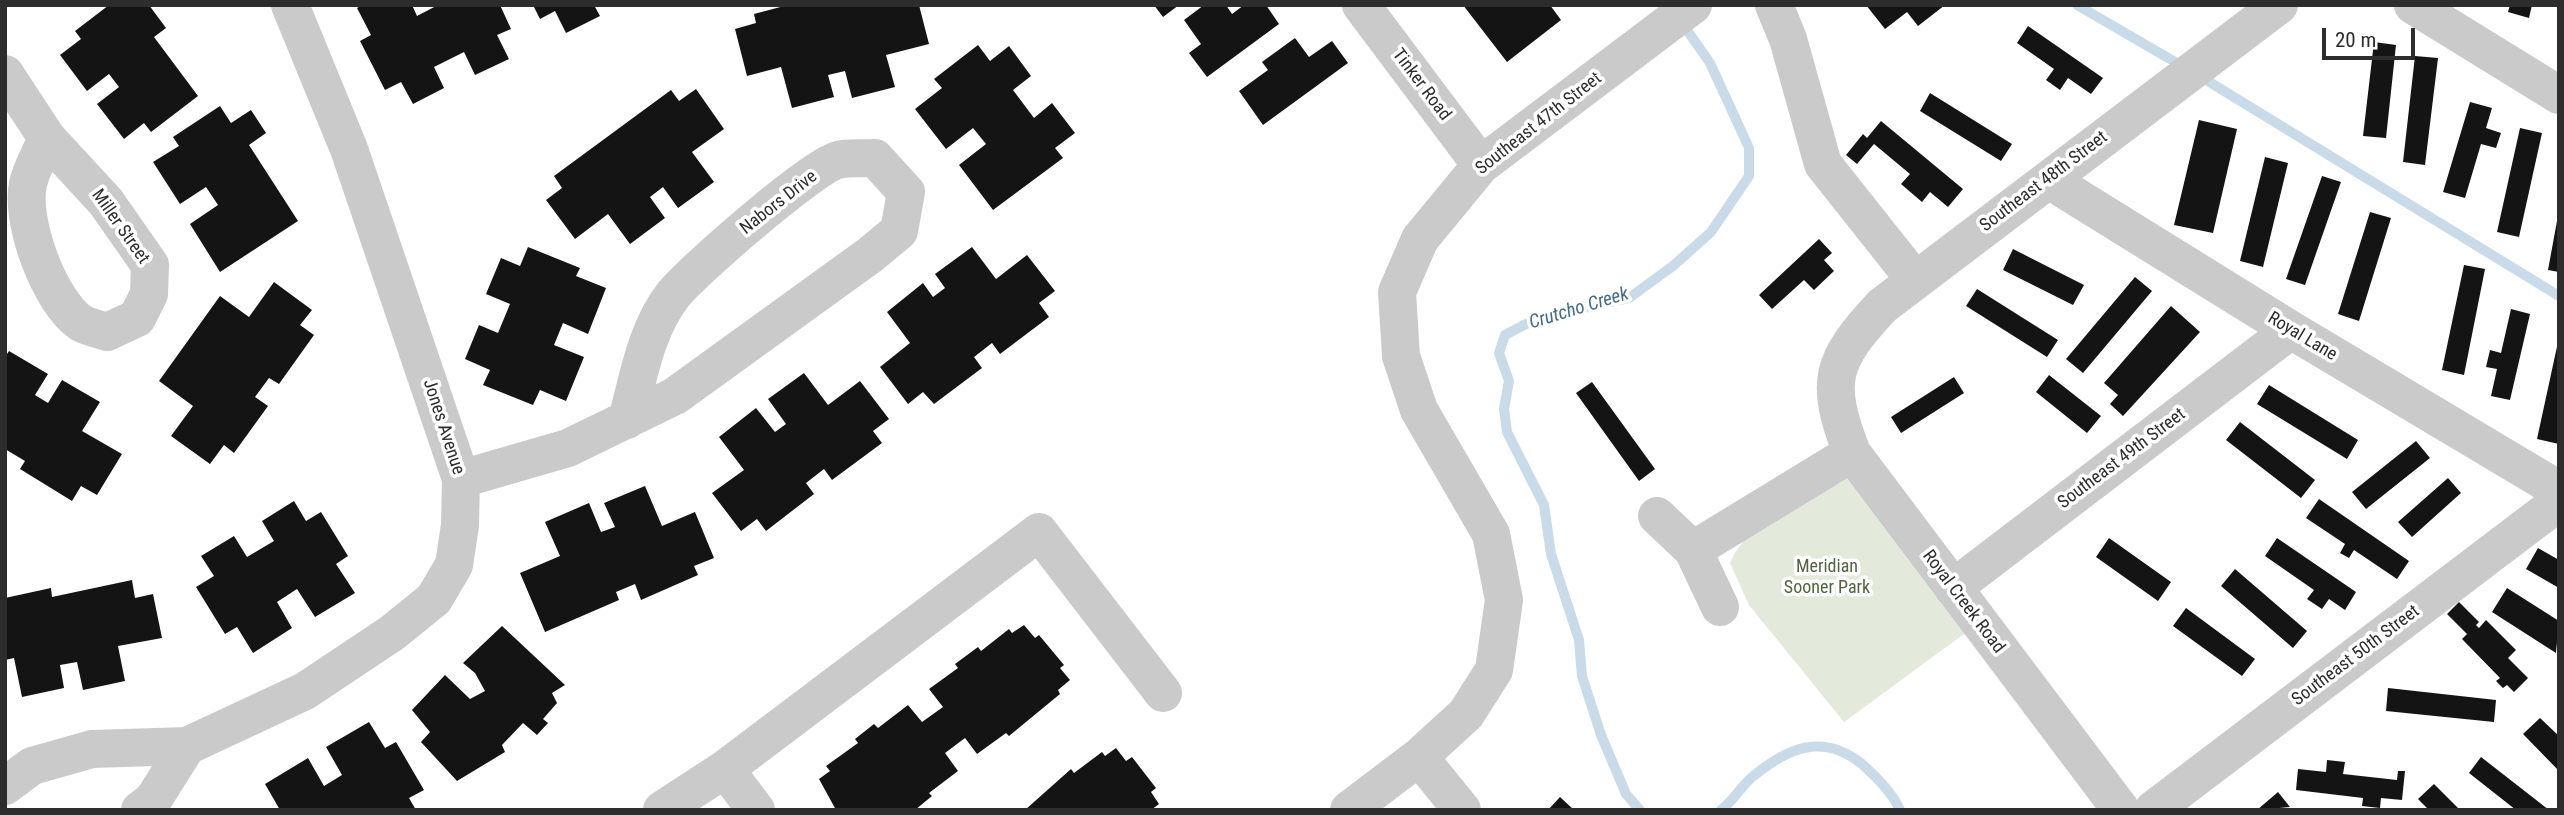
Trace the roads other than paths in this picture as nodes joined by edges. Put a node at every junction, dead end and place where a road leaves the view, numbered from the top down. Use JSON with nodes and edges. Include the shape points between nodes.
{"nodes":[{"id":1,"x":290,"y":5,"type":"edge"},
{"id":2,"x":1361,"y":5,"type":"edge"},
{"id":3,"x":1693,"y":5,"type":"edge"},
{"id":4,"x":1774,"y":5,"type":"edge"},
{"id":5,"x":2279,"y":5,"type":"edge"},
{"id":6,"x":2413,"y":5,"type":"edge"},
{"id":7,"x":5,"y":74,"type":"edge"},
{"id":8,"x":2559,"y":95,"type":"edge"},
{"id":9,"x":47,"y":138,"type":"dead end"},
{"id":10,"x":1482,"y":165,"type":"junction"},
{"id":11,"x":2049,"y":180,"type":"junction"},
{"id":12,"x":1915,"y":280,"type":"junction"},
{"id":13,"x":2291,"y":330,"type":"junction"},
{"id":14,"x":1835,"y":380,"type":"joint"},
{"id":15,"x":627,"y":420,"type":"junction"},
{"id":16,"x":1852,"y":453,"type":"junction"},
{"id":17,"x":461,"y":479,"type":"junction"},
{"id":18,"x":2559,"y":490,"type":"edge"},
{"id":19,"x":2559,"y":502,"type":"edge"},
{"id":20,"x":1657,"y":516,"type":"dead end"},
{"id":21,"x":1693,"y":550,"type":"junction"},
{"id":22,"x":1953,"y":588,"type":"junction"},
{"id":23,"x":1720,"y":607,"type":"dead end"},
{"id":24,"x":1163,"y":692,"type":"dead end"},
{"id":25,"x":187,"y":746,"type":"junction"},
{"id":26,"x":1419,"y":757,"type":"junction"},
{"id":27,"x":725,"y":769,"type":"junction"},
{"id":28,"x":5,"y":786,"type":"edge"},
{"id":29,"x":140,"y":810,"type":"edge"},
{"id":30,"x":662,"y":810,"type":"edge"},
{"id":31,"x":756,"y":810,"type":"edge"},
{"id":32,"x":1349,"y":810,"type":"edge"},
{"id":33,"x":1462,"y":810,"type":"edge"},
{"id":34,"x":2121,"y":810,"type":"edge"},
{"id":35,"x":2153,"y":810,"type":"edge"}],
"edges":[{"from":1,"to":17,"type":"street","name":"Jones Avenue","via":[[349,149]]},
{"from":2,"to":10,"type":"street","name":"Tinker Road"},
{"from":3,"to":10,"type":"street","name":"Southeast 47th Street"},
{"from":4,"to":12,"type":"street","via":[[1824,164]]},
{"from":5,"to":11,"type":"street","name":"Southeast 48th Street"},
{"from":6,"to":8,"type":"street"},
{"from":7,"to":9,"type":"street"},
{"from":10,"to":26,"type":"street","name":"Southeast 47th Street","via":[[1420,239],[1397,292],[1401,356],[1419,410],[1491,534],[1504,600],[1494,670],[1466,714]]},
{"from":11,"to":12,"type":"street","name":"Southeast 48th Street"},
{"from":11,"to":13,"type":"street","name":"Royal Lane"},
{"from":12,"to":14,"type":"street","name":"Southeast 48th Street","via":[[1882,306],[1854,337],[1840,358]]},
{"from":13,"to":18,"type":"street","name":"Royal Lane"},
{"from":13,"to":22,"type":"street","name":"Southeast 49th Street"},
{"from":14,"to":16,"type":"street","name":"Royal Creek Road","via":[[1836,404]]},
{"from":15,"to":15,"type":"street","name":"Nabors Drive","via":[[675,396],[899,231],[906,192],[875,158],[836,160],[803,180],[710,257],[672,296],[650,339]]},
{"from":15,"to":17,"type":"street","name":"Nabors Drive","via":[[568,448]]},
{"from":16,"to":21,"type":"street"},
{"from":16,"to":22,"type":"street","name":"Royal Creek Road"},
{"from":17,"to":25,"type":"street","name":"Jones Avenue","via":[[454,565],[434,600],[305,691]]},
{"from":19,"to":35,"type":"street","name":"Southeast 50th Street"},
{"from":20,"to":21,"type":"street"},
{"from":21,"to":23,"type":"street"},
{"from":22,"to":34,"type":"street","name":"Royal Creek Road"},
{"from":24,"to":27,"type":"street","via":[[1039,532]]},
{"from":25,"to":28,"type":"street","name":"Jones Avenue","via":[[93,750],[32,766]]},
{"from":25,"to":29,"type":"street","via":[[153,800]]},
{"from":26,"to":32,"type":"street"},
{"from":26,"to":33,"type":"street"},
{"from":27,"to":30,"type":"street"},
{"from":27,"to":31,"type":"street"}]}
